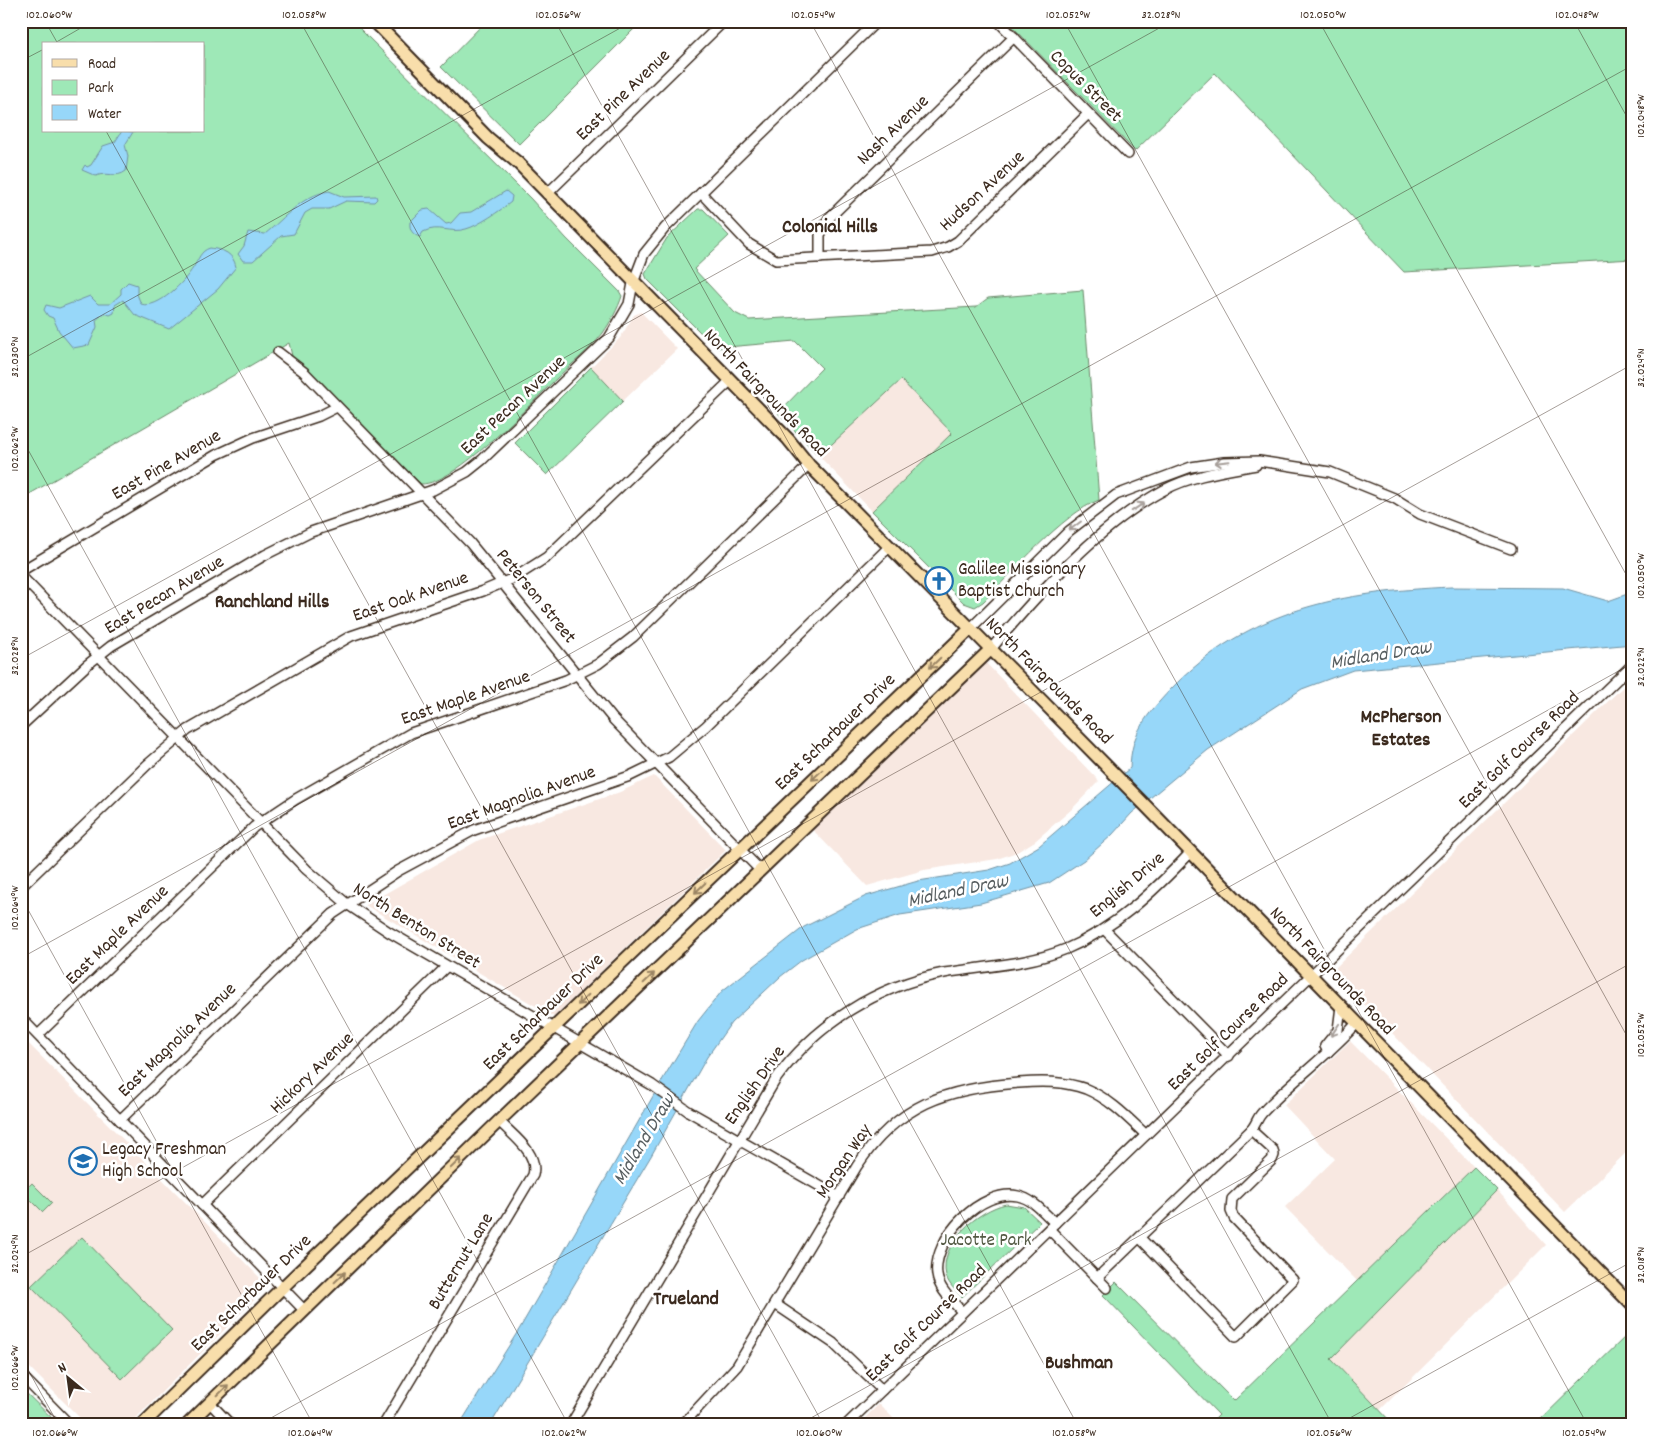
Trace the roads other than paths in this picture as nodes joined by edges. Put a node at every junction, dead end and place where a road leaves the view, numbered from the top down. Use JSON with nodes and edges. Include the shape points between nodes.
{"nodes":[{"id":1,"x":374,"y":21,"type":"edge"},
{"id":2,"x":724,"y":21,"type":"edge"},
{"id":3,"x":877,"y":21,"type":"edge"},
{"id":4,"x":998,"y":21,"type":"edge"},
{"id":5,"x":1014,"y":38,"type":"junction"},
{"id":6,"x":1088,"y":114,"type":"junction"},
{"id":7,"x":1128,"y":154,"type":"dead end"},
{"id":8,"x":701,"y":193,"type":"junction"},
{"id":9,"x":547,"y":194,"type":"junction"},
{"id":10,"x":820,"y":258,"type":"junction"},
{"id":11,"x":633,"y":283,"type":"junction"},
{"id":12,"x":278,"y":352,"type":"dead end"},
{"id":13,"x":730,"y":382,"type":"junction"},
{"id":14,"x":337,"y":407,"type":"junction"},
{"id":15,"x":1271,"y":462,"type":"junction"},
{"id":16,"x":809,"y":465,"type":"junction"},
{"id":17,"x":423,"y":494,"type":"junction"},
{"id":18,"x":889,"y":547,"type":"junction"},
{"id":19,"x":1511,"y":549,"type":"dead end"},
{"id":20,"x":21,"y":571,"type":"edge"},
{"id":21,"x":21,"y":576,"type":"edge"},
{"id":22,"x":502,"y":582,"type":"junction"},
{"id":23,"x":970,"y":629,"type":"junction"},
{"id":24,"x":990,"y":650,"type":"junction"},
{"id":25,"x":99,"y":655,"type":"junction"},
{"id":26,"x":1633,"y":664,"type":"edge"},
{"id":27,"x":576,"y":676,"type":"junction"},
{"id":28,"x":21,"y":726,"type":"edge"},
{"id":29,"x":178,"y":738,"type":"junction"},
{"id":30,"x":656,"y":764,"type":"junction"},
{"id":31,"x":261,"y":822,"type":"junction"},
{"id":32,"x":740,"y":849,"type":"junction"},
{"id":33,"x":1191,"y":852,"type":"junction"},
{"id":34,"x":760,"y":870,"type":"junction"},
{"id":35,"x":21,"y":887,"type":"edge"},
{"id":36,"x":347,"y":904,"type":"junction"},
{"id":37,"x":1105,"y":930,"type":"junction"},
{"id":38,"x":446,"y":967,"type":"junction"},
{"id":39,"x":1312,"y":976,"type":"junction"},
{"id":40,"x":1341,"y":1006,"type":"junction"},
{"id":41,"x":21,"y":1018,"type":"edge"},
{"id":42,"x":1357,"y":1023,"type":"junction"},
{"id":43,"x":553,"y":1029,"type":"junction"},
{"id":44,"x":38,"y":1035,"type":"junction"},
{"id":45,"x":580,"y":1044,"type":"junction"},
{"id":46,"x":1328,"y":1052,"type":"junction"},
{"id":47,"x":1229,"y":1056,"type":"junction"},
{"id":48,"x":120,"y":1120,"type":"junction"},
{"id":49,"x":499,"y":1121,"type":"junction"},
{"id":50,"x":1252,"y":1130,"type":"junction"},
{"id":51,"x":1146,"y":1135,"type":"junction"},
{"id":52,"x":740,"y":1138,"type":"junction"},
{"id":53,"x":839,"y":1197,"type":"junction"},
{"id":54,"x":202,"y":1205,"type":"junction"},
{"id":55,"x":1052,"y":1226,"type":"junction"},
{"id":56,"x":1140,"y":1238,"type":"junction"},
{"id":57,"x":1097,"y":1278,"type":"junction"},
{"id":58,"x":283,"y":1287,"type":"junction"},
{"id":59,"x":1107,"y":1288,"type":"dead end"},
{"id":60,"x":1631,"y":1301,"type":"edge"},
{"id":61,"x":775,"y":1304,"type":"junction"},
{"id":62,"x":304,"y":1310,"type":"junction"},
{"id":63,"x":962,"y":1312,"type":"junction"},
{"id":64,"x":21,"y":1375,"type":"edge"},
{"id":65,"x":882,"y":1390,"type":"junction"},
{"id":66,"x":210,"y":1402,"type":"junction"},
{"id":67,"x":574,"y":1423,"type":"edge"},
{"id":68,"x":69,"y":1424,"type":"edge"},
{"id":69,"x":143,"y":1424,"type":"edge"},
{"id":70,"x":188,"y":1424,"type":"edge"},
{"id":71,"x":230,"y":1424,"type":"edge"},
{"id":72,"x":384,"y":1424,"type":"edge"},
{"id":73,"x":683,"y":1424,"type":"edge"},
{"id":74,"x":847,"y":1424,"type":"edge"}],
"edges":[{"from":1,"to":9,"type":"main road","name":"North Fairgrounds Road"},
{"from":2,"to":9,"type":"street","name":"East Pine Avenue"},
{"from":3,"to":8,"type":"street","name":"East Pecan Avenue"},
{"from":4,"to":5,"type":"street","name":"Copus Street"},
{"from":5,"to":6,"type":"street","name":"Copus Street"},
{"from":5,"to":10,"type":"street","name":"Nash Avenue","via":[[829,218],[820,235]]},
{"from":6,"to":7,"type":"street","name":"Copus Street"},
{"from":6,"to":10,"type":"street","name":"Hudson Avenue","via":[[950,246],[932,252]]},
{"from":8,"to":10,"type":"street","name":"Hudson Avenue","via":[[749,244],[768,256],[783,261]]},
{"from":8,"to":11,"type":"street","name":"East Pecan Avenue","via":[[652,244],[638,266]]},
{"from":9,"to":11,"type":"main road","name":"North Fairgrounds Road"},
{"from":11,"to":13,"type":"main road","name":"North Fairgrounds Road"},
{"from":11,"to":17,"type":"street","name":"East Pecan Avenue","via":[[628,307],[600,348],[490,454],[466,472]]},
{"from":12,"to":14,"type":"street","name":"Peterson Street","via":[[304,372]]},
{"from":13,"to":16,"type":"main road","name":"North Fairgrounds Road","via":[[788,439]]},
{"from":13,"to":22,"type":"street","name":"East Oak Avenue","via":[[562,545],[531,568]]},
{"from":14,"to":17,"type":"street","name":"Peterson Street"},
{"from":14,"to":20,"type":"street","name":"East Pine Avenue","via":[[253,438],[216,456]]},
{"from":15,"to":19,"type":"street","via":[[1330,472],[1394,498],[1420,514]]},
{"from":15,"to":23,"type":"street","one_way":true,"via":[[1224,462],[1191,467],[1116,495],[1068,531]]},
{"from":24,"to":15,"type":"street","one_way":true,"via":[[1070,564],[1125,516],[1164,490],[1197,476]]},
{"from":16,"to":18,"type":"main road","name":"North Fairgrounds Road"},
{"from":16,"to":27,"type":"street","name":"East Maple Avenue","via":[[633,637],[598,664]]},
{"from":17,"to":22,"type":"street","name":"Peterson Street"},
{"from":17,"to":25,"type":"street","name":"East Pecan Avenue","via":[[289,542]]},
{"from":18,"to":23,"type":"main road","name":"North Fairgrounds Road"},
{"from":18,"to":30,"type":"street","name":"East Magnolia Avenue","via":[[693,738]]},
{"from":21,"to":25,"type":"street","name":"North Benton Street"},
{"from":22,"to":27,"type":"street","name":"Peterson Street"},
{"from":22,"to":29,"type":"street","name":"East Oak Avenue","via":[[346,638]]},
{"from":23,"to":24,"type":"main road","name":"North Fairgrounds Road"},
{"from":23,"to":32,"type":"main road","name":"East Scharbauer Drive","one_way":true},
{"from":24,"to":33,"type":"main road","name":"North Fairgrounds Road"},
{"from":24,"to":34,"type":"main road"},
{"from":25,"to":28,"type":"street","name":"East Pecan Avenue"},
{"from":25,"to":29,"type":"street","name":"North Benton Street"},
{"from":26,"to":39,"type":"street","name":"East Golf Course Road"},
{"from":27,"to":30,"type":"street","name":"Peterson Street"},
{"from":27,"to":31,"type":"street","name":"East Maple Avenue","via":[[411,733]]},
{"from":29,"to":31,"type":"street","name":"North Benton Street"},
{"from":29,"to":35,"type":"street","name":"East Oak Avenue"},
{"from":30,"to":32,"type":"street","name":"Peterson Street"},
{"from":30,"to":36,"type":"street","name":"East Magnolia Avenue","via":[[606,785],[474,830],[398,871]]},
{"from":31,"to":36,"type":"street","name":"North Benton Street","via":[[307,870]]},
{"from":31,"to":44,"type":"street","name":"East Maple Avenue"},
{"from":32,"to":34,"type":"street","name":"Peterson Street"},
{"from":32,"to":43,"type":"main road","name":"East Scharbauer Drive","one_way":true},
{"from":33,"to":37,"type":"street","name":"English Drive","via":[[1135,907]]},
{"from":33,"to":39,"type":"main road","name":"North Fairgrounds Road"},
{"from":45,"to":34,"type":"main road","one_way":true},
{"from":36,"to":38,"type":"street","name":"North Benton Street"},
{"from":36,"to":48,"type":"street","name":"East Magnolia Avenue","via":[[311,934]]},
{"from":37,"to":47,"type":"street"},
{"from":37,"to":52,"type":"street","name":"English Drive","via":[[1039,958],[915,980],[857,1005],[821,1031],[797,1054],[776,1080]]},
{"from":38,"to":43,"type":"street","name":"North Benton Street"},
{"from":38,"to":54,"type":"street","name":"Hickory Avenue"},
{"from":39,"to":40,"type":"main road","name":"North Fairgrounds Road"},
{"from":39,"to":47,"type":"street","name":"East Golf Course Road"},
{"from":40,"to":42,"type":"main road","name":"North Fairgrounds Road"},
{"from":40,"to":46,"type":"street","one_way":true,"via":[[1338,1030],[1325,1046]]},
{"from":41,"to":44,"type":"street"},
{"from":42,"to":46,"type":"street","via":[[1340,1044]]},
{"from":42,"to":60,"type":"main road","name":"North Fairgrounds Road"},
{"from":43,"to":45,"type":"street","name":"North Benton Street"},
{"from":43,"to":58,"type":"main road","name":"East Scharbauer Drive"},
{"from":44,"to":48,"type":"street"},
{"from":45,"to":49,"type":"main road"},
{"from":45,"to":52,"type":"street","name":"North Benton Street"},
{"from":46,"to":50,"type":"street","via":[[1261,1114]]},
{"from":47,"to":51,"type":"street","name":"East Golf Course Road"},
{"from":48,"to":54,"type":"street"},
{"from":62,"to":49,"type":"main road","one_way":true},
{"from":49,"to":72,"type":"street","name":"Butternut Lane","via":[[532,1156],[533,1175]]},
{"from":50,"to":56,"type":"street"},
{"from":50,"to":56,"type":"street","via":[[1273,1150],[1274,1155],[1232,1199],[1231,1211],[1293,1280],[1236,1337]]},
{"from":51,"to":53,"type":"street","name":"Morgan Way","via":[[1116,1106],[1092,1092],[1064,1083],[1030,1082],[956,1091],[920,1105],[889,1127],[863,1158]]},
{"from":51,"to":55,"type":"street","name":"East Golf Course Road"},
{"from":52,"to":53,"type":"street","name":"North Benton Street"},
{"from":52,"to":67,"type":"street","name":"English Drive"},
{"from":53,"to":61,"type":"street","name":"Morgan Way"},
{"from":54,"to":58,"type":"street"},
{"from":55,"to":57,"type":"street"},
{"from":55,"to":63,"type":"street","name":"East Golf Course Road"},
{"from":55,"to":63,"type":"street","via":[[1028,1200],[1010,1195],[976,1208],[956,1224],[940,1252],[937,1271],[943,1290]]},
{"from":56,"to":57,"type":"street"},
{"from":57,"to":59,"type":"street"},
{"from":58,"to":62,"type":"street"},
{"from":58,"to":69,"type":"main road","name":"East Scharbauer Drive"},
{"from":61,"to":65,"type":"street","via":[[834,1342]]},
{"from":61,"to":73,"type":"street","name":"Morgan Way","via":[[732,1373]]},
{"from":66,"to":62,"type":"main road","one_way":true},
{"from":63,"to":65,"type":"street","name":"East Golf Course Road"},
{"from":64,"to":68,"type":"street"},
{"from":65,"to":74,"type":"street","name":"East Golf Course Road"},
{"from":66,"to":70,"type":"main road"},
{"from":66,"to":71,"type":"street"}]}
